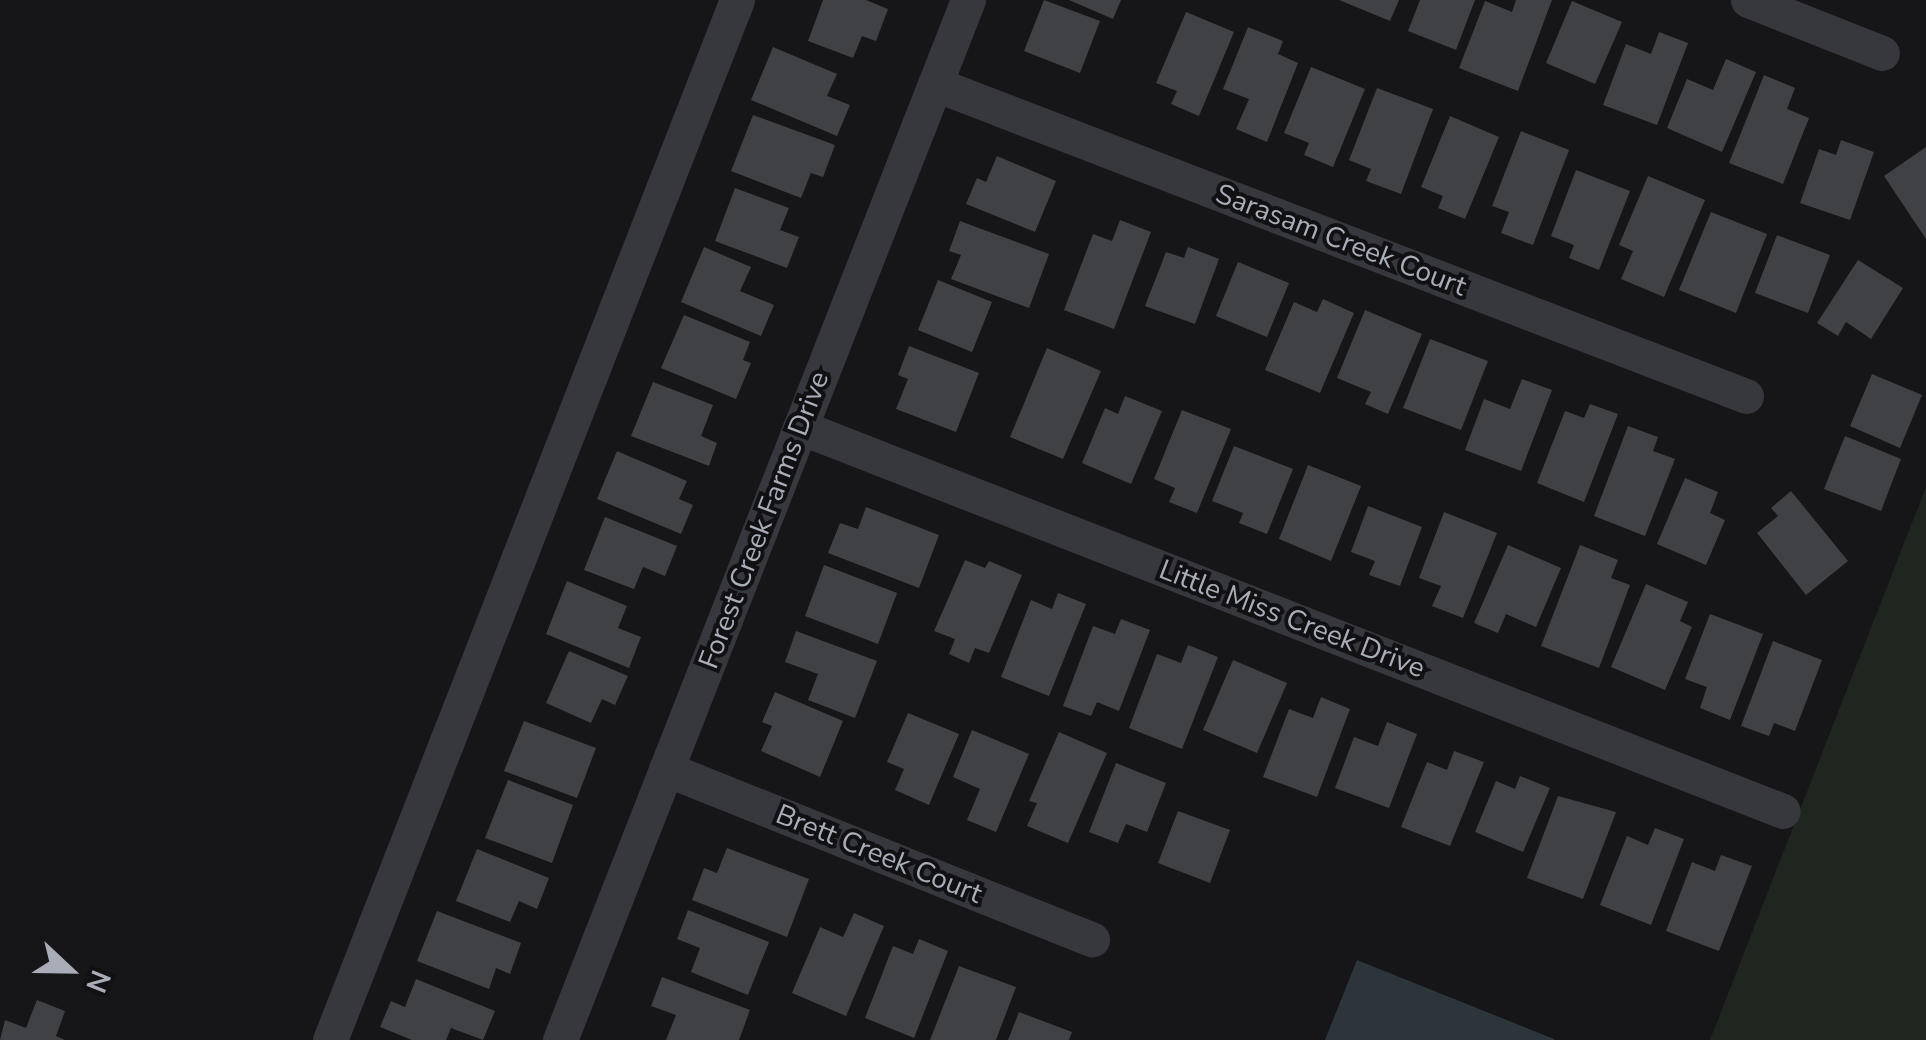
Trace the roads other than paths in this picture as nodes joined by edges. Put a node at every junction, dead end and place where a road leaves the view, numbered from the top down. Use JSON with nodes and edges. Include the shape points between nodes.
{"nodes":[{"id":1,"x":736,"y":0,"type":"edge"},
{"id":2,"x":968,"y":0,"type":"edge"},
{"id":3,"x":1748,"y":0,"type":"edge"},
{"id":4,"x":1882,"y":52,"type":"dead end"},
{"id":5,"x":935,"y":84,"type":"junction"},
{"id":6,"x":1746,"y":396,"type":"dead end"},
{"id":7,"x":800,"y":428,"type":"junction"},
{"id":8,"x":666,"y":769,"type":"junction"},
{"id":9,"x":1783,"y":811,"type":"dead end"},
{"id":10,"x":1092,"y":939,"type":"dead end"},
{"id":11,"x":330,"y":1040,"type":"edge"},
{"id":12,"x":560,"y":1040,"type":"edge"}],
"edges":[{"from":1,"to":11,"type":"street"},
{"from":2,"to":5,"type":"street","name":"Forest Creek Farms Drive"},
{"from":3,"to":4,"type":"street"},
{"from":5,"to":6,"type":"street","name":"Sarasam Creek Court"},
{"from":5,"to":7,"type":"street","name":"Forest Creek Farms Drive"},
{"from":7,"to":8,"type":"street","name":"Forest Creek Farms Drive"},
{"from":7,"to":9,"type":"street","name":"Little Miss Creek Drive"},
{"from":8,"to":10,"type":"street","name":"Brett Creek Court"},
{"from":8,"to":12,"type":"street","name":"Forest Creek Farms Drive"}]}
